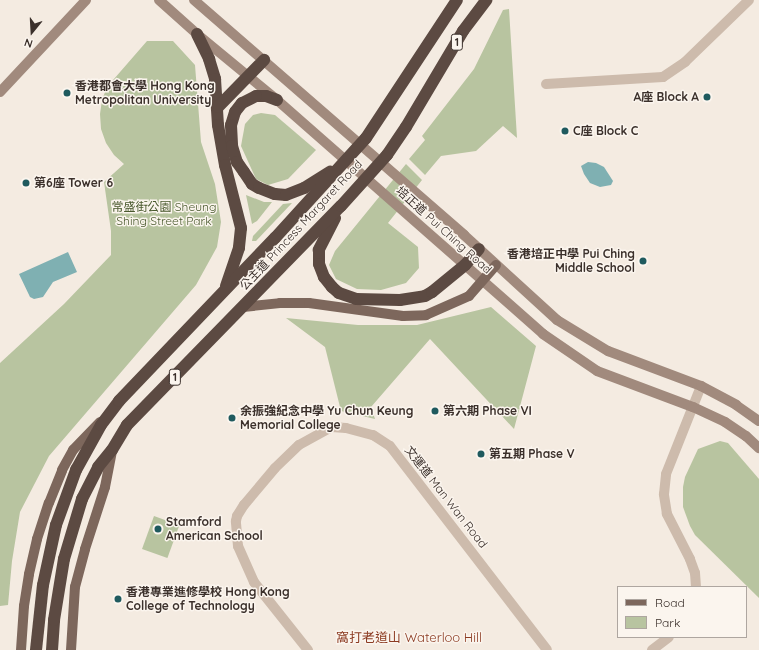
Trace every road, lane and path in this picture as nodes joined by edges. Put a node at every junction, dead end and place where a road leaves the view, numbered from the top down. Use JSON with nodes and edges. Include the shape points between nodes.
{"nodes":[{"id":1,"x":86,"y":0,"type":"edge"},
{"id":2,"x":159,"y":0,"type":"edge"},
{"id":3,"x":194,"y":0,"type":"edge"},
{"id":4,"x":457,"y":0,"type":"edge"},
{"id":5,"x":486,"y":0,"type":"edge"},
{"id":6,"x":749,"y":0,"type":"edge"},
{"id":7,"x":197,"y":34,"type":"junction"},
{"id":8,"x":264,"y":60,"type":"junction"},
{"id":9,"x":247,"y":76,"type":"junction"},
{"id":10,"x":546,"y":84,"type":"dead end"},
{"id":11,"x":0,"y":92,"type":"edge"},
{"id":12,"x":277,"y":100,"type":"junction"},
{"id":13,"x":218,"y":107,"type":"junction"},
{"id":14,"x":344,"y":164,"type":"junction"},
{"id":15,"x":341,"y":206,"type":"junction"},
{"id":16,"x":479,"y":249,"type":"junction"},
{"id":17,"x":465,"y":265,"type":"junction"},
{"id":18,"x":496,"y":265,"type":"junction"},
{"id":19,"x":483,"y":282,"type":"junction"},
{"id":20,"x":223,"y":292,"type":"junction"},
{"id":21,"x":243,"y":307,"type":"junction"},
{"id":22,"x":701,"y":386,"type":"junction"},
{"id":23,"x":119,"y":401,"type":"junction"},
{"id":24,"x":693,"y":407,"type":"junction"},
{"id":25,"x":759,"y":421,"type":"edge"},
{"id":26,"x":759,"y":448,"type":"edge"},
{"id":27,"x":112,"y":450,"type":"junction"},
{"id":28,"x":696,"y":586,"type":"edge"},
{"id":29,"x":668,"y":638,"type":"edge"},
{"id":30,"x":21,"y":650,"type":"edge"},
{"id":31,"x":36,"y":650,"type":"edge"},
{"id":32,"x":52,"y":650,"type":"edge"},
{"id":33,"x":71,"y":650,"type":"edge"},
{"id":34,"x":308,"y":650,"type":"edge"},
{"id":35,"x":547,"y":650,"type":"edge"},
{"id":36,"x":652,"y":650,"type":"edge"}],
"edges":[{"from":1,"to":11,"type":"main road"},
{"from":2,"to":7,"type":"main road","name":"培正道 Pui Ching Road"},
{"from":3,"to":8,"type":"main road","name":"培正道 Pui Ching Road"},
{"from":4,"to":14,"type":"highway","name":"公主道 Princess Margaret Road","number":"1","via":[[386,110]]},
{"from":5,"to":15,"type":"highway","name":"公主道 Princess Margaret Road","number":"1","via":[[464,31],[395,144]]},
{"from":6,"to":10,"type":"street","via":[[685,62],[663,77]]},
{"from":7,"to":9,"type":"main road","name":"培正道 Pui Ching Road"},
{"from":7,"to":13,"type":"highway","via":[[215,79]]},
{"from":8,"to":9,"type":"highway"},
{"from":8,"to":16,"type":"main road","name":"培正道 Pui Ching Road"},
{"from":9,"to":12,"type":"main road","name":"培正道 Pui Ching Road"},
{"from":9,"to":13,"type":"highway"},
{"from":12,"to":14,"type":"highway","via":[[262,96],[251,98],[238,107],[232,118],[233,151],[237,162],[252,184],[267,192],[286,195],[304,188]]},
{"from":12,"to":17,"type":"main road","name":"培正道 Pui Ching Road"},
{"from":13,"to":20,"type":"highway","via":[[218,125],[225,166],[241,238],[237,257]]},
{"from":14,"to":20,"type":"highway","name":"公主道 Princess Margaret Road","number":"1"},
{"from":15,"to":17,"type":"highway","via":[[324,238],[319,256],[324,277],[338,293],[356,299],[417,298],[432,292]]},
{"from":15,"to":21,"type":"highway","name":"公主道 Princess Margaret Road","number":"1"},
{"from":16,"to":17,"type":"highway"},
{"from":16,"to":18,"type":"main road","name":"培正道 Pui Ching Road"},
{"from":17,"to":19,"type":"main road","name":"培正道 Pui Ching Road"},
{"from":18,"to":19,"type":"main road"},
{"from":18,"to":22,"type":"main road","name":"培正道 Pui Ching Road","via":[[557,320],[608,352]]},
{"from":19,"to":21,"type":"main road","via":[[469,296],[426,315],[403,316],[309,303]]},
{"from":19,"to":24,"type":"main road","name":"培正道 Pui Ching Road","via":[[543,334],[596,370]]},
{"from":20,"to":23,"type":"highway","name":"公主道 Princess Margaret Road","number":"1"},
{"from":21,"to":27,"type":"highway","name":"公主道 Princess Margaret Road","number":"1","via":[[127,425]]},
{"from":22,"to":24,"type":"street"},
{"from":22,"to":25,"type":"main road","name":"培正道 Pui Ching Road"},
{"from":23,"to":30,"type":"main road","name":"公主道 Princess Margaret Road","via":[[73,450],[49,503],[31,567],[24,606]]},
{"from":23,"to":31,"type":"highway","name":"公主道 Princess Margaret Road","number":"1","via":[[76,470],[63,506],[49,554]]},
{"from":24,"to":26,"type":"main road","name":"培正道 Pui Ching Road","via":[[725,422]]},
{"from":24,"to":28,"type":"street","via":[[666,474],[664,494],[667,514],[690,559]]},
{"from":27,"to":32,"type":"highway","name":"公主道 Princess Margaret Road","number":"1","via":[[91,478],[82,499],[64,559]]},
{"from":27,"to":33,"type":"main road","name":"公主道 Princess Margaret Road","via":[[105,487],[76,587]]},
{"from":29,"to":36,"type":"street"},
{"from":34,"to":35,"type":"street","name":"文運道 Man Wan Road","via":[[254,582],[238,546],[237,516],[275,468],[299,445],[332,427],[373,435],[390,446]]}]}
